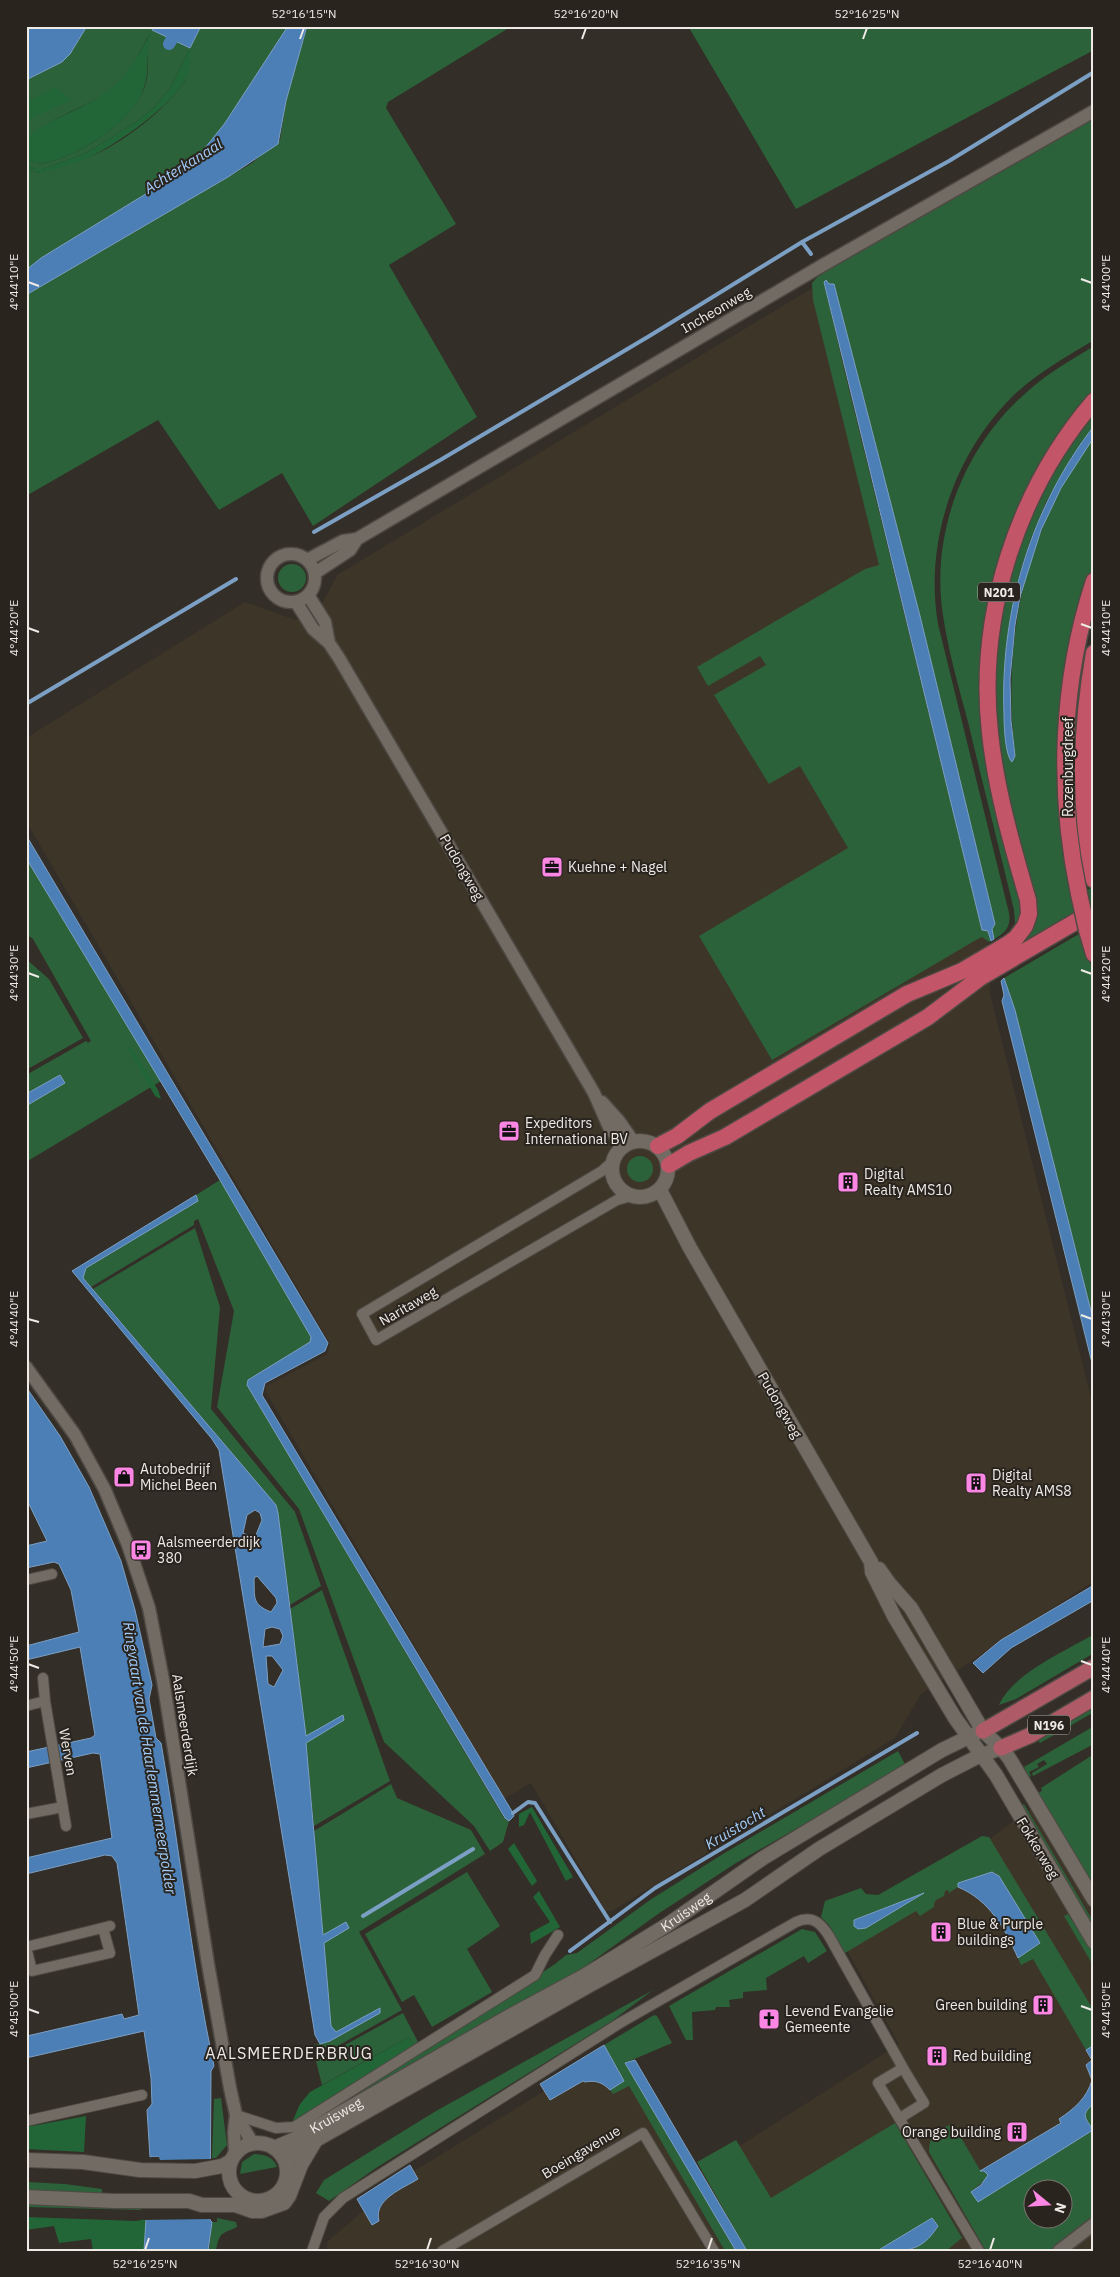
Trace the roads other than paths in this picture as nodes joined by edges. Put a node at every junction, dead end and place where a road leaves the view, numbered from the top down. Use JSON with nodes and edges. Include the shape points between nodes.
{"nodes":[{"id":1,"x":1094,"y":111,"type":"edge"},
{"id":2,"x":1094,"y":401,"type":"edge"},
{"id":3,"x":357,"y":539,"type":"junction"},
{"id":4,"x":307,"y":560,"type":"junction"},
{"id":5,"x":315,"y":573,"type":"junction"},
{"id":6,"x":1094,"y":581,"type":"edge"},
{"id":7,"x":308,"y":595,"type":"junction"},
{"id":8,"x":296,"y":602,"type":"junction"},
{"id":9,"x":329,"y":643,"type":"junction"},
{"id":10,"x":1094,"y":653,"type":"edge"},
{"id":11,"x":1094,"y":880,"type":"edge"},
{"id":12,"x":1094,"y":910,"type":"edge"},
{"id":13,"x":1094,"y":954,"type":"edge"},
{"id":14,"x":628,"y":1144,"type":"junction"},
{"id":15,"x":658,"y":1146,"type":"junction"},
{"id":16,"x":613,"y":1161,"type":"junction"},
{"id":17,"x":669,"y":1165,"type":"junction"},
{"id":18,"x":654,"y":1193,"type":"junction"},
{"id":19,"x":632,"y":1196,"type":"junction"},
{"id":20,"x":26,"y":1367,"type":"edge"},
{"id":21,"x":871,"y":1562,"type":"junction"},
{"id":22,"x":52,"y":1574,"type":"dead end"},
{"id":23,"x":26,"y":1580,"type":"edge"},
{"id":24,"x":1094,"y":1667,"type":"edge"},
{"id":25,"x":43,"y":1678,"type":"dead end"},
{"id":26,"x":1094,"y":1698,"type":"edge"},
{"id":27,"x":45,"y":1701,"type":"junction"},
{"id":28,"x":26,"y":1706,"type":"edge"},
{"id":29,"x":983,"y":1731,"type":"junction"},
{"id":30,"x":968,"y":1737,"type":"junction"},
{"id":31,"x":1001,"y":1748,"type":"junction"},
{"id":32,"x":982,"y":1755,"type":"junction"},
{"id":33,"x":63,"y":1806,"type":"junction"},
{"id":34,"x":26,"y":1814,"type":"edge"},
{"id":35,"x":66,"y":1826,"type":"dead end"},
{"id":36,"x":1094,"y":1900,"type":"edge"},
{"id":37,"x":558,"y":1936,"type":"dead end"},
{"id":38,"x":1094,"y":1942,"type":"edge"},
{"id":39,"x":26,"y":1947,"type":"edge"},
{"id":40,"x":902,"y":2068,"type":"junction"},
{"id":41,"x":142,"y":2095,"type":"dead end"},
{"id":42,"x":236,"y":2115,"type":"junction"},
{"id":43,"x":900,"y":2118,"type":"junction"},
{"id":44,"x":26,"y":2121,"type":"edge"},
{"id":45,"x":316,"y":2140,"type":"junction"},
{"id":46,"x":253,"y":2144,"type":"junction"},
{"id":47,"x":274,"y":2148,"type":"junction"},
{"id":48,"x":233,"y":2158,"type":"junction"},
{"id":49,"x":26,"y":2160,"type":"edge"},
{"id":50,"x":286,"y":2164,"type":"junction"},
{"id":51,"x":26,"y":2197,"type":"edge"},
{"id":52,"x":240,"y":2202,"type":"junction"},
{"id":53,"x":1094,"y":2224,"type":"edge"},
{"id":54,"x":312,"y":2251,"type":"edge"},
{"id":55,"x":442,"y":2251,"type":"edge"},
{"id":56,"x":714,"y":2251,"type":"edge"},
{"id":57,"x":979,"y":2251,"type":"edge"},
{"id":58,"x":1059,"y":2251,"type":"edge"}],
"edges":[{"from":1,"to":3,"type":"street","name":"Incheonweg","via":[[823,265]]},
{"from":2,"to":15,"type":"highway","number":"N201","via":[[1057,451],[1026,510],[1006,564],[994,618],[988,669],[991,748],[998,790],[1029,910],[1025,926],[1016,938],[989,955],[962,971],[899,998],[710,1111]]},
{"from":3,"to":4,"type":"street","name":"Incheonweg","via":[[343,540]]},
{"from":3,"to":5,"type":"street","name":"Incheonweg","via":[[350,550]]},
{"from":4,"to":5,"type":"street"},
{"from":4,"to":8,"type":"street","via":[[300,555],[285,554],[268,569],[270,592],[282,601]]},
{"from":5,"to":7,"type":"street","via":[[313,589]]},
{"from":6,"to":13,"type":"highway","name":"Rozenburgdreef","bridge":true,"via":[[1076,650],[1066,732],[1067,816],[1079,894]]},
{"from":7,"to":8,"type":"street"},
{"from":7,"to":9,"type":"street","name":"Pudongweg","via":[[325,622]]},
{"from":8,"to":9,"type":"street","name":"Pudongweg","via":[[313,629]]},
{"from":9,"to":14,"type":"street","name":"Pudongweg","via":[[594,1092],[619,1121]]},
{"from":10,"to":11,"type":"highway","name":"Rozenburgdreef","via":[[1086,703],[1083,768],[1084,812]]},
{"from":12,"to":17,"type":"highway","via":[[981,977],[928,1017],[725,1137]]},
{"from":14,"to":15,"type":"main road","via":[[642,1140]]},
{"from":14,"to":16,"type":"main road"},
{"from":15,"to":17,"type":"main road"},
{"from":16,"to":19,"type":"main road","via":[[612,1170],[618,1186]]},
{"from":16,"to":19,"type":"street","name":"Naritaweg","via":[[602,1171],[362,1314],[376,1340],[617,1200]]},
{"from":17,"to":18,"type":"main road","via":[[668,1174]]},
{"from":18,"to":19,"type":"main road"},
{"from":18,"to":21,"type":"main road","name":"Pudongweg","via":[[690,1248]]},
{"from":20,"to":42,"type":"street","name":"Aalsmeerderdijk","via":[[75,1435],[105,1490],[149,1608]]},
{"from":21,"to":29,"type":"main road","name":"Pudongweg","via":[[911,1608]]},
{"from":21,"to":30,"type":"main road","name":"Pudongweg","via":[[872,1572],[895,1618]]},
{"from":22,"to":23,"type":"street"},
{"from":24,"to":29,"type":"main road","name":"Kruisweg","number":"N196"},
{"from":25,"to":27,"type":"street","name":"Werven"},
{"from":26,"to":31,"type":"main road","name":"Kruisweg","number":"N196","via":[[1031,1735]]},
{"from":27,"to":28,"type":"street"},
{"from":27,"to":33,"type":"street","name":"Werven"},
{"from":29,"to":30,"type":"main road","name":"Kruisweg","number":"N196"},
{"from":29,"to":31,"type":"main road","name":"Fokkerweg"},
{"from":30,"to":32,"type":"main road","name":"Fokkerweg"},
{"from":30,"to":47,"type":"main road","name":"Kruisweg","number":"N196","via":[[763,1858],[667,1925],[584,1976]]},
{"from":31,"to":32,"type":"main road","name":"Kruisweg","number":"N196"},
{"from":31,"to":36,"type":"main road","name":"Fokkerweg"},
{"from":32,"to":38,"type":"main road","name":"Fokkerweg"},
{"from":32,"to":45,"type":"main road","name":"Kruisweg","number":"N196","via":[[869,1818],[745,1900]]},
{"from":33,"to":34,"type":"street"},
{"from":33,"to":35,"type":"street","name":"Werven"},
{"from":37,"to":42,"type":"street","name":"Kruisweg","via":[[536,1974],[294,2127],[276,2128]]},
{"from":39,"to":39,"type":"street","via":[[32,1971],[110,1953],[107,1927]]},
{"from":40,"to":43,"type":"street","via":[[878,2083]]},
{"from":40,"to":43,"type":"street","via":[[924,2103]]},
{"from":40,"to":54,"type":"street","via":[[823,1928],[807,1919],[796,1922],[620,2023],[343,2198],[324,2217]]},
{"from":41,"to":44,"type":"street"},
{"from":42,"to":46,"type":"street","name":"Aalsmeerderdijk"},
{"from":42,"to":48,"type":"street","name":"Aalsmeerderdijk"},
{"from":43,"to":57,"type":"street"},
{"from":45,"to":50,"type":"main road","name":"Kruisweg","number":"N196","via":[[295,2150]]},
{"from":45,"to":52,"type":"main road","name":"Kruisweg","number":"N196","via":[[284,2203],[252,2211]]},
{"from":46,"to":47,"type":"main road"},
{"from":46,"to":48,"type":"main road"},
{"from":47,"to":50,"type":"main road"},
{"from":48,"to":49,"type":"main road","via":[[212,2168],[195,2171],[140,2170],[83,2162]]},
{"from":48,"to":52,"type":"main road","via":[[229,2173]]},
{"from":50,"to":52,"type":"main road","via":[[286,2182],[272,2198]]},
{"from":51,"to":52,"type":"main road"},
{"from":53,"to":58,"type":"street"},
{"from":55,"to":56,"type":"street","name":"Boeingavenue","via":[[643,2133]]}]}
